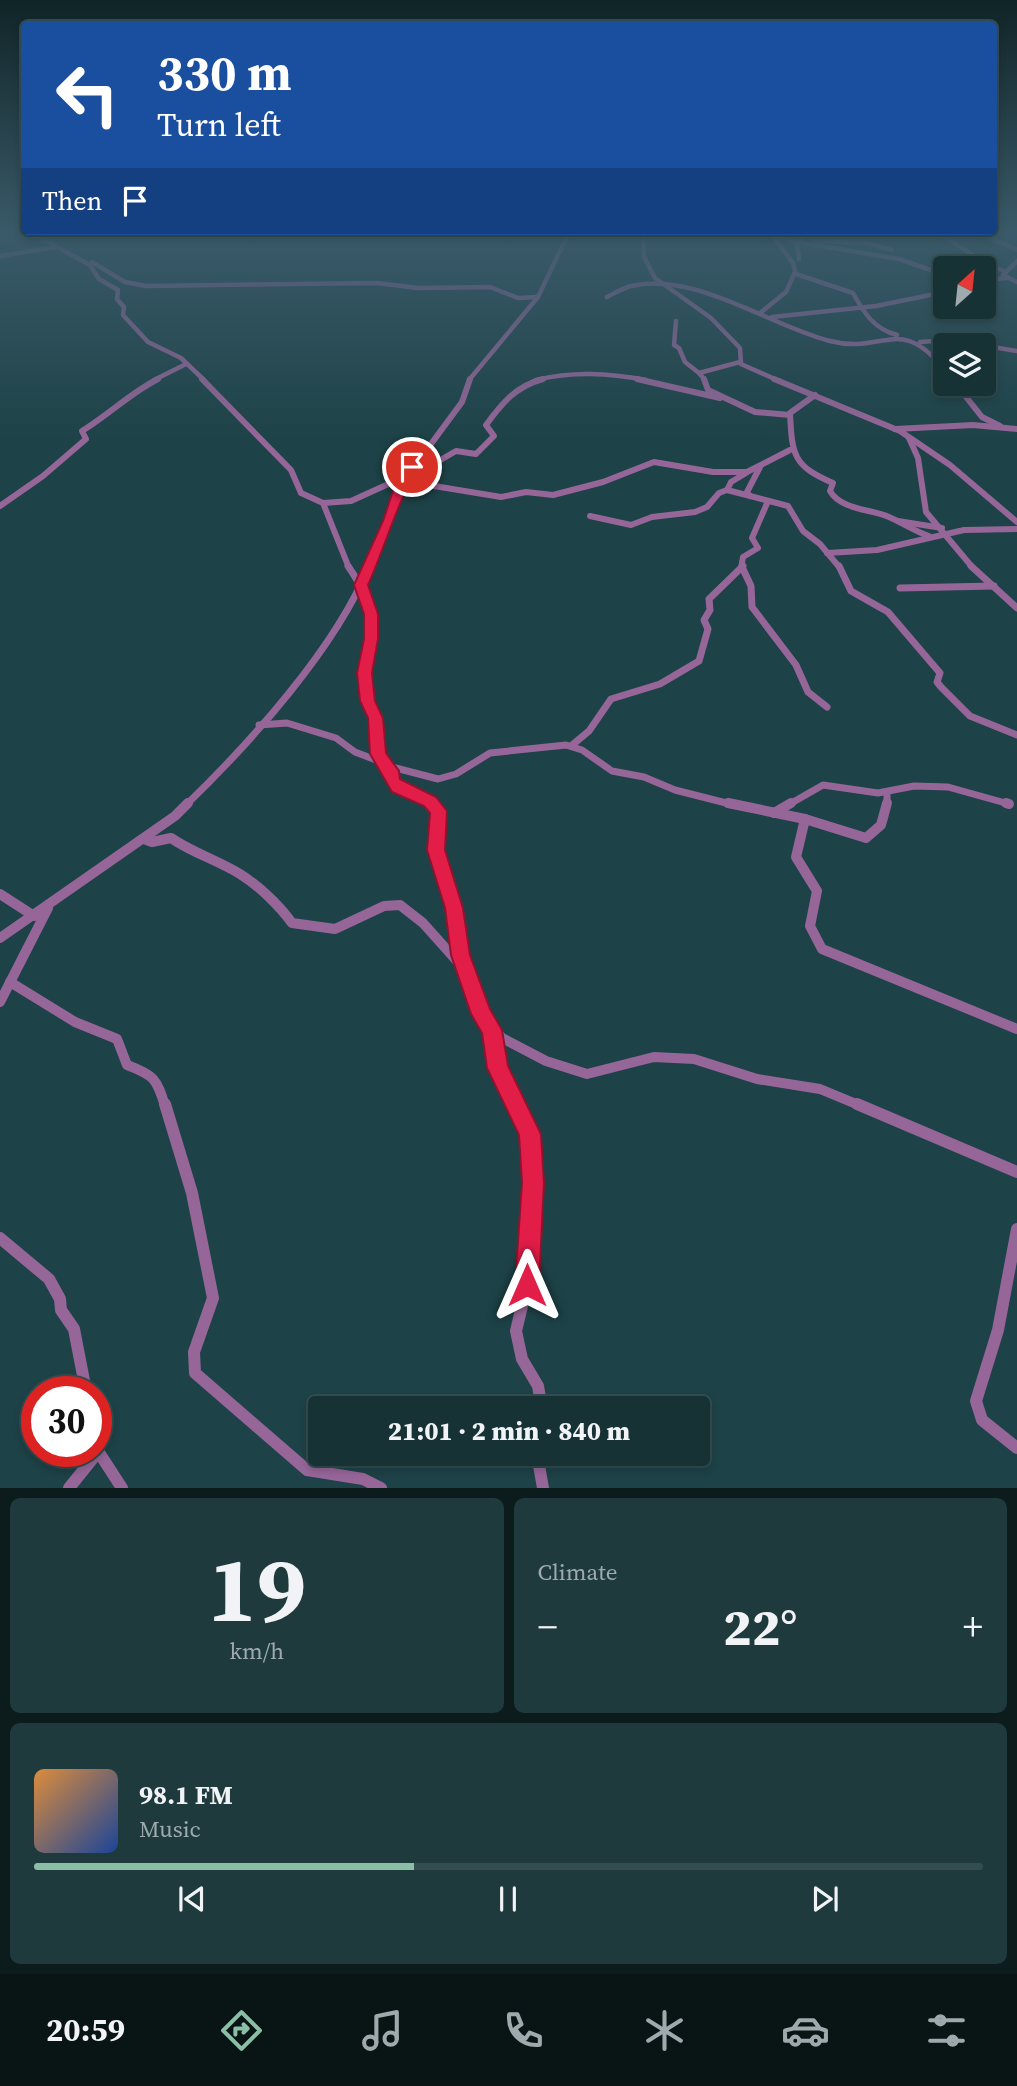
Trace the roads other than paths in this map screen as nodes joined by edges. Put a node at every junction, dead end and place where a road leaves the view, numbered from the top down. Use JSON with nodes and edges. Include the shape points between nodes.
{"nodes":[{"id":1,"x":119,"y":301,"type":"edge"},
{"id":2,"x":535,"y":301,"type":"edge"},
{"id":3,"x":686,"y":301,"type":"edge"},
{"id":4,"x":720,"y":301,"type":"edge"},
{"id":5,"x":774,"y":301,"type":"edge"},
{"id":6,"x":856,"y":301,"type":"edge"},
{"id":7,"x":894,"y":301,"type":"edge"},
{"id":8,"x":859,"y":308,"type":"junction"},
{"id":9,"x":760,"y":313,"type":"junction"},
{"id":10,"x":769,"y":317,"type":"junction"},
{"id":11,"x":676,"y":321,"type":"dead end"},
{"id":12,"x":899,"y":337,"type":"junction"},
{"id":13,"x":909,"y":340,"type":"junction"},
{"id":14,"x":1017,"y":351,"type":"edge"},
{"id":15,"x":933,"y":355,"type":"edge"},
{"id":16,"x":740,"y":362,"type":"junction"},
{"id":17,"x":186,"y":364,"type":"junction"},
{"id":18,"x":699,"y":373,"type":"junction"},
{"id":19,"x":815,"y":395,"type":"junction"},
{"id":20,"x":965,"y":396,"type":"edge"},
{"id":21,"x":720,"y":398,"type":"junction"},
{"id":22,"x":790,"y":415,"type":"junction"},
{"id":23,"x":1003,"y":427,"type":"junction"},
{"id":24,"x":894,"y":429,"type":"junction"},
{"id":25,"x":1017,"y":429,"type":"edge"},
{"id":26,"x":909,"y":438,"type":"junction"},
{"id":27,"x":790,"y":450,"type":"junction"},
{"id":28,"x":412,"y":467,"type":"junction"},
{"id":29,"x":760,"y":467,"type":"junction"},
{"id":30,"x":747,"y":472,"type":"junction"},
{"id":31,"x":406,"y":476,"type":"junction"},
{"id":32,"x":727,"y":490,"type":"junction"},
{"id":33,"x":750,"y":496,"type":"junction"},
{"id":34,"x":768,"y":501,"type":"junction"},
{"id":35,"x":323,"y":503,"type":"junction"},
{"id":36,"x":0,"y":506,"type":"edge"},
{"id":37,"x":590,"y":516,"type":"dead end"},
{"id":38,"x":895,"y":520,"type":"junction"},
{"id":39,"x":1017,"y":523,"type":"edge"},
{"id":40,"x":1017,"y":529,"type":"edge"},
{"id":41,"x":944,"y":530,"type":"junction"},
{"id":42,"x":929,"y":536,"type":"junction"},
{"id":43,"x":828,"y":553,"type":"junction"},
{"id":44,"x":742,"y":567,"type":"junction"},
{"id":45,"x":361,"y":585,"type":"junction"},
{"id":46,"x":994,"y":586,"type":"junction"},
{"id":47,"x":900,"y":588,"type":"dead end"},
{"id":48,"x":1017,"y":608,"type":"edge"},
{"id":49,"x":827,"y":707,"type":"dead end"},
{"id":50,"x":259,"y":725,"type":"junction"},
{"id":51,"x":1017,"y":735,"type":"edge"},
{"id":52,"x":571,"y":746,"type":"junction"},
{"id":53,"x":385,"y":764,"type":"junction"},
{"id":54,"x":887,"y":792,"type":"junction"},
{"id":55,"x":1009,"y":804,"type":"dead end"},
{"id":56,"x":774,"y":813,"type":"junction"},
{"id":57,"x":804,"y":819,"type":"junction"},
{"id":58,"x":144,"y":839,"type":"junction"},
{"id":59,"x":0,"y":894,"type":"edge"},
{"id":60,"x":50,"y":905,"type":"junction"},
{"id":61,"x":34,"y":916,"type":"junction"},
{"id":62,"x":0,"y":938,"type":"edge"},
{"id":63,"x":467,"y":972,"type":"junction"},
{"id":64,"x":10,"y":982,"type":"junction"},
{"id":65,"x":0,"y":1002,"type":"edge"},
{"id":66,"x":1017,"y":1029,"type":"edge"},
{"id":67,"x":492,"y":1030,"type":"junction"},
{"id":68,"x":1017,"y":1172,"type":"edge"},
{"id":69,"x":1017,"y":1229,"type":"edge"},
{"id":70,"x":0,"y":1238,"type":"edge"},
{"id":71,"x":83,"y":1376,"type":"edge"},
{"id":72,"x":540,"y":1396,"type":"edge"},
{"id":73,"x":1017,"y":1448,"type":"edge"},
{"id":74,"x":539,"y":1466,"type":"edge"},
{"id":75,"x":84,"y":1467,"type":"edge"},
{"id":76,"x":112,"y":1467,"type":"edge"},
{"id":77,"x":69,"y":1488,"type":"edge"},
{"id":78,"x":122,"y":1488,"type":"edge"},
{"id":79,"x":381,"y":1488,"type":"edge"},
{"id":80,"x":543,"y":1488,"type":"edge"}],
"edges":[{"from":1,"to":17,"type":"street","via":[[123,315],[148,342]]},
{"from":2,"to":28,"type":"street","via":[[470,378],[463,402]]},
{"from":3,"to":16,"type":"street","via":[[711,318],[740,348]]},
{"from":4,"to":9,"type":"street"},
{"from":5,"to":9,"type":"street"},
{"from":6,"to":8,"type":"street"},
{"from":7,"to":8,"type":"street"},
{"from":8,"to":10,"type":"street"},
{"from":8,"to":12,"type":"street","via":[[882,331]]},
{"from":9,"to":10,"type":"street"},
{"from":10,"to":12,"type":"street","via":[[839,343]]},
{"from":11,"to":18,"type":"street","via":[[673,345]]},
{"from":12,"to":13,"type":"street"},
{"from":13,"to":14,"type":"street","via":[[950,340]]},
{"from":13,"to":15,"type":"street"},
{"from":16,"to":18,"type":"street"},
{"from":16,"to":19,"type":"street","via":[[783,385]]},
{"from":17,"to":35,"type":"street","via":[[286,465],[301,484],[301,493]]},
{"from":17,"to":36,"type":"street","via":[[134,391],[114,412],[85,427],[86,439]]},
{"from":18,"to":21,"type":"street","via":[[708,390]]},
{"from":19,"to":22,"type":"street"},
{"from":19,"to":24,"type":"street"},
{"from":20,"to":23,"type":"street","via":[[982,417]]},
{"from":21,"to":22,"type":"street","via":[[761,414]]},
{"from":21,"to":28,"type":"street","via":[[656,380],[600,372],[544,377],[511,395],[494,412],[486,425],[494,436],[482,450],[476,454],[456,451],[437,462]]},
{"from":22,"to":27,"type":"street"},
{"from":23,"to":24,"type":"street"},
{"from":23,"to":25,"type":"street"},
{"from":24,"to":26,"type":"street"},
{"from":26,"to":39,"type":"street","via":[[950,465]]},
{"from":26,"to":41,"type":"street","via":[[918,458],[924,507]]},
{"from":27,"to":29,"type":"street"},
{"from":27,"to":38,"type":"street","via":[[801,467],[833,484],[834,498]]},
{"from":28,"to":31,"type":"street"},
{"from":29,"to":30,"type":"street"},
{"from":29,"to":33,"type":"street","via":[[747,492]]},
{"from":30,"to":31,"type":"street","via":[[713,472],[654,462],[573,492],[501,497],[422,484]]},
{"from":30,"to":32,"type":"street"},
{"from":31,"to":35,"type":"street","via":[[351,501]]},
{"from":31,"to":45,"type":"street"},
{"from":32,"to":33,"type":"street"},
{"from":32,"to":37,"type":"street","via":[[700,510],[645,522],[613,523]]},
{"from":33,"to":34,"type":"street"},
{"from":34,"to":43,"type":"street","via":[[788,506],[803,531]]},
{"from":34,"to":44,"type":"street","via":[[752,538],[758,548],[743,556]]},
{"from":35,"to":45,"type":"street","via":[[345,562]]},
{"from":38,"to":41,"type":"street"},
{"from":38,"to":42,"type":"street","via":[[910,531]]},
{"from":40,"to":41,"type":"street"},
{"from":41,"to":42,"type":"street"},
{"from":41,"to":46,"type":"street","via":[[964,559]]},
{"from":42,"to":43,"type":"street","via":[[875,550]]},
{"from":43,"to":51,"type":"street","via":[[851,591],[888,612],[935,666],[942,691],[965,705],[970,716]]},
{"from":44,"to":49,"type":"street","via":[[749,575],[752,607],[796,665],[808,692]]},
{"from":44,"to":52,"type":"street","via":[[710,596],[707,635],[697,662],[660,684],[611,699],[589,731]]},
{"from":45,"to":50,"type":"street","via":[[320,652]]},
{"from":45,"to":53,"type":"street","via":[[371,614],[367,701],[376,718]]},
{"from":46,"to":47,"type":"street"},
{"from":46,"to":48,"type":"street"},
{"from":50,"to":53,"type":"street","via":[[287,723],[320,732]]},
{"from":50,"to":58,"type":"street","via":[[201,791]]},
{"from":52,"to":53,"type":"street","via":[[490,753],[456,775],[438,779]]},
{"from":52,"to":56,"type":"street","via":[[612,771]]},
{"from":53,"to":63,"type":"street","via":[[398,787],[439,811],[436,850]]},
{"from":54,"to":55,"type":"street","via":[[914,786],[948,787]]},
{"from":54,"to":56,"type":"street","via":[[823,785]]},
{"from":54,"to":57,"type":"street","via":[[887,815],[875,834],[866,838]]},
{"from":56,"to":57,"type":"street"},
{"from":57,"to":66,"type":"street","via":[[796,857],[817,891],[810,926],[822,949]]},
{"from":58,"to":60,"type":"street"},
{"from":58,"to":63,"type":"street","via":[[171,838],[240,874],[292,923],[335,929],[384,906],[400,905],[423,923]]},
{"from":59,"to":61,"type":"street"},
{"from":60,"to":61,"type":"street"},
{"from":60,"to":64,"type":"street"},
{"from":61,"to":62,"type":"street"},
{"from":63,"to":67,"type":"street","via":[[481,1014]]},
{"from":64,"to":65,"type":"street"},
{"from":64,"to":79,"type":"street","via":[[84,1030],[117,1039],[127,1065],[150,1074],[159,1085],[187,1170],[213,1298],[194,1352],[195,1373],[307,1470],[363,1479]]},
{"from":67,"to":68,"type":"street","via":[[546,1062],[587,1074],[654,1056],[694,1059],[757,1079],[820,1089]]},
{"from":67,"to":72,"type":"street","via":[[498,1068],[530,1134],[527,1285],[516,1331],[522,1359]]},
{"from":69,"to":73,"type":"street","via":[[1002,1310],[976,1401],[982,1420]]},
{"from":70,"to":71,"type":"street","via":[[49,1279],[74,1329]]},
{"from":74,"to":80,"type":"street"},
{"from":75,"to":77,"type":"street"},
{"from":76,"to":78,"type":"street"}]}
